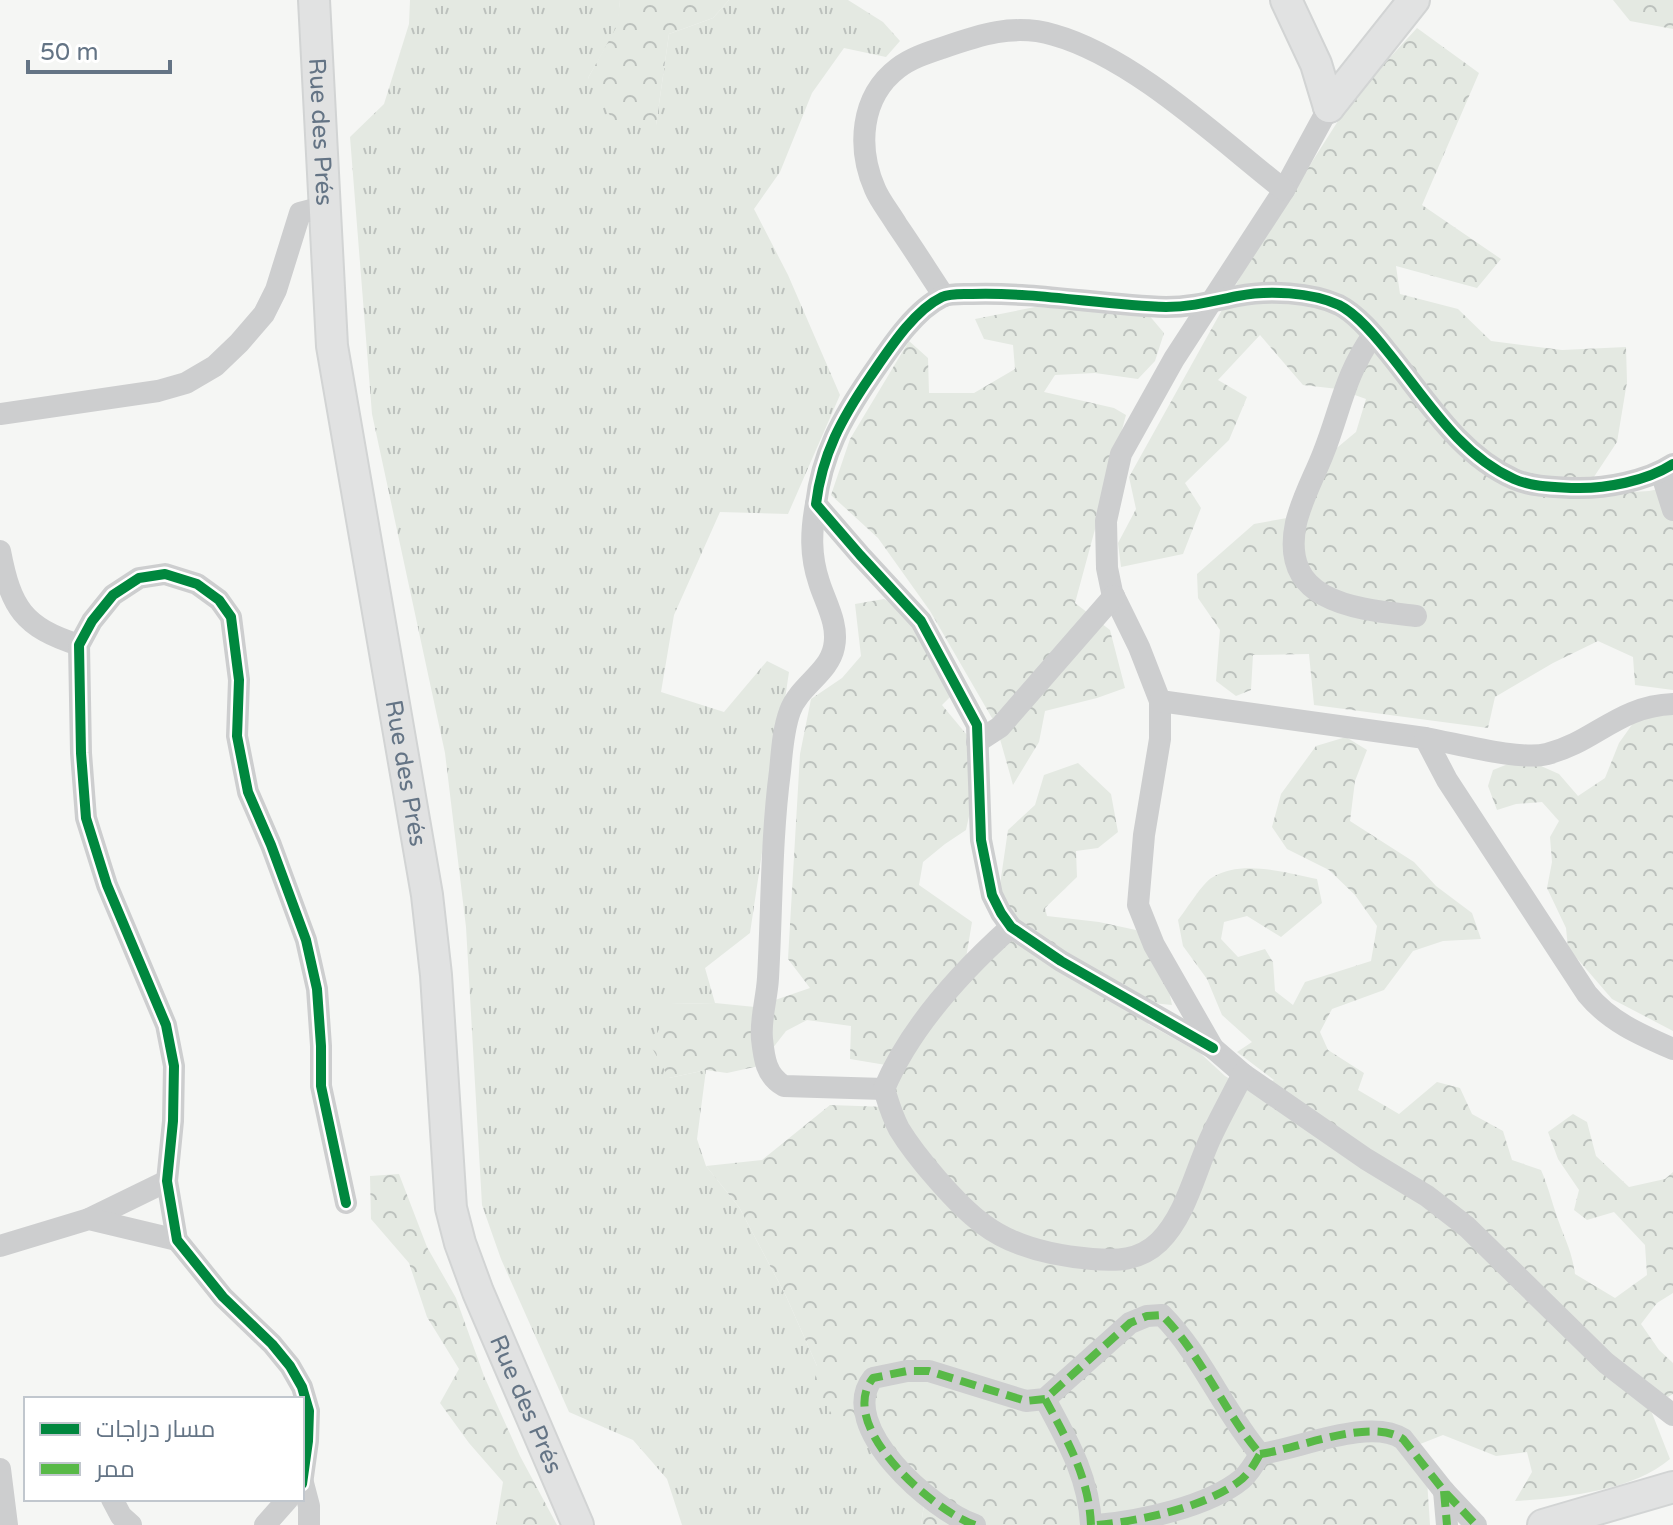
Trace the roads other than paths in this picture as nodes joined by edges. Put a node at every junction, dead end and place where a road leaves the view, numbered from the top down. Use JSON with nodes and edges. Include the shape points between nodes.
{"nodes":[{"id":1,"x":314,"y":0,"type":"edge"},
{"id":2,"x":1286,"y":0,"type":"edge"},
{"id":3,"x":1414,"y":0,"type":"edge"},
{"id":4,"x":1329,"y":107,"type":"junction"},
{"id":5,"x":1284,"y":190,"type":"junction"},
{"id":6,"x":327,"y":206,"type":"junction"},
{"id":7,"x":944,"y":296,"type":"junction"},
{"id":8,"x":1208,"y":304,"type":"junction"},
{"id":9,"x":1373,"y":335,"type":"junction"},
{"id":10,"x":0,"y":414,"type":"edge"},
{"id":11,"x":1667,"y":468,"type":"edge"},
{"id":12,"x":816,"y":504,"type":"junction"},
{"id":13,"x":1673,"y":510,"type":"edge"},
{"id":14,"x":0,"y":551,"type":"edge"},
{"id":15,"x":1114,"y":596,"type":"junction"},
{"id":16,"x":1416,"y":616,"type":"dead end"},
{"id":17,"x":79,"y":645,"type":"junction"},
{"id":18,"x":1160,"y":701,"type":"junction"},
{"id":19,"x":1673,"y":704,"type":"edge"},
{"id":20,"x":1425,"y":738,"type":"junction"},
{"id":21,"x":977,"y":742,"type":"junction"},
{"id":22,"x":1011,"y":927,"type":"junction"},
{"id":23,"x":1213,"y":1048,"type":"junction"},
{"id":24,"x":1673,"y":1049,"type":"edge"},
{"id":25,"x":1243,"y":1074,"type":"junction"},
{"id":26,"x":884,"y":1089,"type":"junction"},
{"id":27,"x":167,"y":1181,"type":"junction"},
{"id":28,"x":346,"y":1203,"type":"dead end"},
{"id":29,"x":89,"y":1219,"type":"junction"},
{"id":30,"x":177,"y":1240,"type":"junction"},
{"id":31,"x":0,"y":1246,"type":"edge"},
{"id":32,"x":1045,"y":1399,"type":"junction"},
{"id":33,"x":1673,"y":1415,"type":"edge"},
{"id":34,"x":1260,"y":1454,"type":"junction"},
{"id":35,"x":0,"y":1469,"type":"edge"},
{"id":36,"x":304,"y":1469,"type":"edge"},
{"id":37,"x":1673,"y":1487,"type":"edge"},
{"id":38,"x":304,"y":1490,"type":"edge"},
{"id":39,"x":1444,"y":1491,"type":"junction"},
{"id":40,"x":113,"y":1501,"type":"edge"},
{"id":41,"x":286,"y":1501,"type":"edge"},
{"id":42,"x":7,"y":1525,"type":"edge"},
{"id":43,"x":131,"y":1525,"type":"edge"},
{"id":44,"x":265,"y":1525,"type":"edge"},
{"id":45,"x":309,"y":1525,"type":"edge"},
{"id":46,"x":578,"y":1525,"type":"edge"},
{"id":47,"x":975,"y":1525,"type":"edge"},
{"id":48,"x":1091,"y":1525,"type":"edge"},
{"id":49,"x":1097,"y":1525,"type":"edge"},
{"id":50,"x":1447,"y":1525,"type":"edge"},
{"id":51,"x":1476,"y":1525,"type":"edge"},
{"id":52,"x":1543,"y":1525,"type":"edge"}],
"edges":[{"from":1,"to":6,"type":"street","name":"Rue des Prés"},
{"from":2,"to":4,"type":"street"},
{"from":3,"to":4,"type":"street"},
{"from":4,"to":5,"type":"street"},
{"from":5,"to":7,"type":"street","via":[[1113,60],[1054,35],[999,30],[975,36],[899,67],[867,109],[865,153],[876,191]]},
{"from":5,"to":8,"type":"street"},
{"from":6,"to":10,"type":"street","via":[[300,213],[264,314],[215,366],[158,391]]},
{"from":6,"to":46,"type":"street","name":"Rue des Prés","via":[[332,346],[427,895],[451,1208],[478,1292]]},
{"from":7,"to":8,"type":"street","via":[[989,293],[1167,307]]},
{"from":7,"to":12,"type":"street","via":[[896,339],[858,395],[831,444]]},
{"from":8,"to":9,"type":"street","via":[[1262,294],[1322,299],[1343,307]]},
{"from":8,"to":15,"type":"street","via":[[1121,454],[1106,521]]},
{"from":9,"to":11,"type":"street","via":[[1461,441],[1516,480],[1582,488]]},
{"from":9,"to":16,"type":"street","via":[[1348,375],[1300,508],[1296,559],[1306,582],[1329,600]]},
{"from":11,"to":13,"type":"street"},
{"from":12,"to":21,"type":"street","via":[[921,621],[977,725]]},
{"from":12,"to":26,"type":"street","via":[[811,547],[834,624],[834,649],[790,710],[784,735],[774,812],[768,983],[761,1034],[768,1070],[784,1086]]},
{"from":14,"to":17,"type":"street","via":[[10,593],[29,620],[49,636]]},
{"from":15,"to":18,"type":"street"},
{"from":15,"to":21,"type":"street","via":[[1000,727]]},
{"from":17,"to":27,"type":"street","via":[[86,818],[107,885],[166,1025],[174,1066]]},
{"from":17,"to":28,"type":"street","via":[[113,595],[150,574],[197,584],[231,617],[239,680],[237,736],[248,792],[306,940],[317,989],[321,1086]]},
{"from":18,"to":20,"type":"street"},
{"from":18,"to":23,"type":"street","via":[[1160,739],[1138,905],[1154,945]]},
{"from":19,"to":20,"type":"street","via":[[1645,707],[1612,720],[1545,755]]},
{"from":20,"to":24,"type":"street","via":[[1587,994],[1624,1027]]},
{"from":21,"to":22,"type":"street","via":[[981,840],[992,895]]},
{"from":22,"to":23,"type":"street"},
{"from":22,"to":26,"type":"street","via":[[958,979]]},
{"from":23,"to":25,"type":"street"},
{"from":25,"to":26,"type":"street","via":[[1169,1228],[1148,1251],[1120,1261],[1053,1255],[984,1225],[905,1137]]},
{"from":25,"to":33,"type":"street","via":[[1467,1227],[1606,1363]]},
{"from":27,"to":29,"type":"street"},
{"from":27,"to":30,"type":"street"},
{"from":29,"to":30,"type":"street"},
{"from":29,"to":31,"type":"street"},
{"from":30,"to":36,"type":"street","via":[[223,1297],[272,1344],[302,1387],[309,1411]]},
{"from":32,"to":34,"type":"street","via":[[1130,1323],[1162,1315]]},
{"from":32,"to":47,"type":"street","via":[[1026,1401],[929,1371],[887,1375],[868,1384],[864,1400],[877,1442],[916,1487]]},
{"from":32,"to":48,"type":"street","via":[[1082,1474]]},
{"from":34,"to":39,"type":"street","via":[[1323,1437],[1396,1434]]},
{"from":34,"to":49,"type":"street","via":[[1243,1479],[1208,1498]]},
{"from":35,"to":42,"type":"street"},
{"from":37,"to":52,"type":"street"},
{"from":38,"to":45,"type":"street"},
{"from":39,"to":50,"type":"street"},
{"from":39,"to":51,"type":"street"},
{"from":40,"to":43,"type":"street"},
{"from":41,"to":44,"type":"street"}]}
